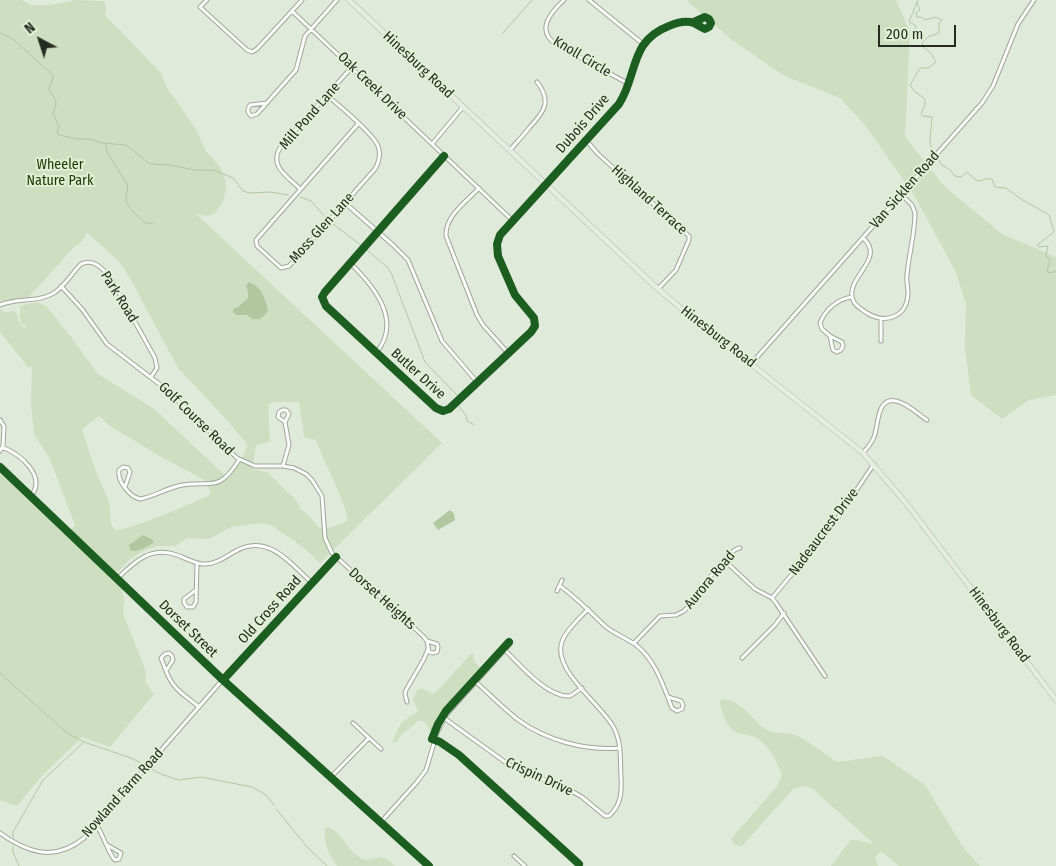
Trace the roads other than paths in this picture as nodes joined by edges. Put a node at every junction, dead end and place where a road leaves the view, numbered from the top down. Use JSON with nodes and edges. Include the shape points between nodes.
{"nodes":[{"id":1,"x":207,"y":0,"type":"edge"},
{"id":2,"x":302,"y":0,"type":"edge"},
{"id":3,"x":336,"y":0,"type":"edge"},
{"id":4,"x":349,"y":0,"type":"edge"},
{"id":5,"x":564,"y":0,"type":"edge"},
{"id":6,"x":590,"y":0,"type":"edge"},
{"id":7,"x":1034,"y":0,"type":"edge"},
{"id":8,"x":292,"y":11,"type":"junction"},
{"id":9,"x":694,"y":22,"type":"junction"},
{"id":10,"x":311,"y":28,"type":"junction"},
{"id":11,"x":643,"y":44,"type":"junction"},
{"id":12,"x":352,"y":67,"type":"junction"},
{"id":13,"x":537,"y":82,"type":"dead end"},
{"id":14,"x":629,"y":84,"type":"junction"},
{"id":15,"x":327,"y":95,"type":"junction"},
{"id":16,"x":267,"y":103,"type":"junction"},
{"id":17,"x":463,"y":107,"type":"junction"},
{"id":18,"x":358,"y":124,"type":"junction"},
{"id":19,"x":586,"y":140,"type":"junction"},
{"id":20,"x":432,"y":144,"type":"junction"},
{"id":21,"x":510,"y":151,"type":"junction"},
{"id":22,"x":444,"y":156,"type":"junction"},
{"id":23,"x":546,"y":185,"type":"junction"},
{"id":24,"x":479,"y":188,"type":"junction"},
{"id":25,"x":300,"y":189,"type":"junction"},
{"id":26,"x":902,"y":195,"type":"junction"},
{"id":27,"x":345,"y":203,"type":"junction"},
{"id":28,"x":513,"y":221,"type":"junction"},
{"id":29,"x":378,"y":232,"type":"junction"},
{"id":30,"x":863,"y":238,"type":"junction"},
{"id":31,"x":350,"y":263,"type":"junction"},
{"id":32,"x":61,"y":286,"type":"junction"},
{"id":33,"x":658,"y":289,"type":"junction"},
{"id":34,"x":852,"y":297,"type":"junction"},
{"id":35,"x":0,"y":305,"type":"edge"},
{"id":36,"x":880,"y":319,"type":"junction"},
{"id":37,"x":830,"y":336,"type":"junction"},
{"id":38,"x":881,"y":341,"type":"dead end"},
{"id":39,"x":376,"y":353,"type":"junction"},
{"id":40,"x":508,"y":354,"type":"junction"},
{"id":41,"x":751,"y":364,"type":"junction"},
{"id":42,"x":152,"y":377,"type":"junction"},
{"id":43,"x":477,"y":382,"type":"junction"},
{"id":44,"x":0,"y":420,"type":"edge"},
{"id":45,"x":927,"y":420,"type":"dead end"},
{"id":46,"x":285,"y":422,"type":"dead end"},
{"id":47,"x":1,"y":437,"type":"edge"},
{"id":48,"x":1,"y":449,"type":"edge"},
{"id":49,"x":863,"y":453,"type":"junction"},
{"id":50,"x":239,"y":460,"type":"junction"},
{"id":51,"x":874,"y":464,"type":"junction"},
{"id":52,"x":283,"y":466,"type":"junction"},
{"id":53,"x":0,"y":467,"type":"edge"},
{"id":54,"x":125,"y":487,"type":"junction"},
{"id":55,"x":31,"y":496,"type":"junction"},
{"id":56,"x":740,"y":548,"type":"dead end"},
{"id":57,"x":336,"y":557,"type":"junction"},
{"id":58,"x":724,"y":560,"type":"junction"},
{"id":59,"x":197,"y":563,"type":"junction"},
{"id":60,"x":118,"y":578,"type":"junction"},
{"id":61,"x":562,"y":580,"type":"dead end"},
{"id":62,"x":312,"y":583,"type":"junction"},
{"id":63,"x":560,"y":586,"type":"junction"},
{"id":64,"x":196,"y":590,"type":"junction"},
{"id":65,"x":557,"y":591,"type":"dead end"},
{"id":66,"x":772,"y":598,"type":"junction"},
{"id":67,"x":588,"y":610,"type":"junction"},
{"id":68,"x":784,"y":613,"type":"junction"},
{"id":69,"x":427,"y":641,"type":"junction"},
{"id":70,"x":634,"y":643,"type":"junction"},
{"id":71,"x":510,"y":644,"type":"dead end"},
{"id":72,"x":428,"y":649,"type":"junction"},
{"id":73,"x":505,"y":650,"type":"junction"},
{"id":74,"x":742,"y":658,"type":"dead end"},
{"id":75,"x":166,"y":671,"type":"junction"},
{"id":76,"x":825,"y":676,"type":"dead end"},
{"id":77,"x":223,"y":680,"type":"junction"},
{"id":78,"x":476,"y":682,"type":"junction"},
{"id":79,"x":582,"y":688,"type":"junction"},
{"id":80,"x":668,"y":697,"type":"junction"},
{"id":81,"x":1056,"y":700,"type":"edge"},
{"id":82,"x":407,"y":702,"type":"dead end"},
{"id":83,"x":200,"y":707,"type":"junction"},
{"id":84,"x":444,"y":718,"type":"junction"},
{"id":85,"x":353,"y":723,"type":"dead end"},
{"id":86,"x":370,"y":738,"type":"junction"},
{"id":87,"x":620,"y":748,"type":"junction"},
{"id":88,"x":381,"y":749,"type":"dead end"},
{"id":89,"x":332,"y":777,"type":"junction"},
{"id":90,"x":382,"y":822,"type":"junction"},
{"id":91,"x":96,"y":824,"type":"junction"},
{"id":92,"x":0,"y":833,"type":"edge"},
{"id":93,"x":107,"y":845,"type":"junction"},
{"id":94,"x":514,"y":856,"type":"dead end"},
{"id":95,"x":429,"y":866,"type":"edge"},
{"id":96,"x":525,"y":866,"type":"edge"}],
"edges":[{"from":1,"to":8,"type":"street","via":[[200,7],[250,52],[257,50]]},
{"from":2,"to":8,"type":"street"},
{"from":3,"to":10,"type":"street"},
{"from":4,"to":17,"type":"main road","name":"Hinesburg Road"},
{"from":5,"to":14,"type":"street","name":"Knoll Circle","via":[[547,20],[549,38]]},
{"from":6,"to":11,"type":"street"},
{"from":7,"to":26,"type":"street","name":"Van Sicklen Road","via":[[1018,24],[987,98]]},
{"from":8,"to":10,"type":"street","name":"Oak Creek Drive"},
{"from":9,"to":9,"type":"street","name":"Dubois Drive","via":[[705,29],[711,24],[706,17]]},
{"from":9,"to":11,"type":"street","name":"Dubois Drive","via":[[665,27]]},
{"from":10,"to":12,"type":"street","name":"Oak Creek Drive"},
{"from":10,"to":16,"type":"street","via":[[304,37],[297,68]]},
{"from":11,"to":14,"type":"street","name":"Dubois Drive","via":[[635,59]]},
{"from":12,"to":15,"type":"street","name":"Mill Pond Lane"},
{"from":12,"to":20,"type":"street","name":"Oak Creek Drive"},
{"from":13,"to":21,"type":"street","via":[[545,95],[544,108]]},
{"from":14,"to":19,"type":"street","name":"Dubois Drive","via":[[617,106]]},
{"from":15,"to":18,"type":"street","name":"Moss Glen Lane"},
{"from":15,"to":25,"type":"street","name":"Mill Pond Lane","via":[[282,145],[277,155],[281,171]]},
{"from":16,"to":16,"type":"street","via":[[256,115],[248,114],[250,105]]},
{"from":17,"to":20,"type":"street"},
{"from":17,"to":21,"type":"main road","name":"Hinesburg Road"},
{"from":18,"to":25,"type":"street","name":"Moss Glen Lane"},
{"from":18,"to":27,"type":"street","name":"Moss Glen Lane","via":[[377,144],[379,160]]},
{"from":19,"to":23,"type":"street","name":"Dubois Drive"},
{"from":19,"to":33,"type":"street","name":"Highland Terrace","via":[[689,236],[677,268]]},
{"from":20,"to":22,"type":"street","name":"Oak Creek Drive"},
{"from":21,"to":23,"type":"main road","name":"Hinesburg Road"},
{"from":22,"to":24,"type":"street","name":"Oak Creek Drive"},
{"from":22,"to":29,"type":"street","name":"Butler Drive"},
{"from":23,"to":28,"type":"street","name":"Butler Drive"},
{"from":23,"to":33,"type":"main road","name":"Hinesburg Road"},
{"from":24,"to":28,"type":"street","name":"Oak Creek Drive"},
{"from":24,"to":40,"type":"street","via":[[449,221],[446,236],[477,315]]},
{"from":25,"to":27,"type":"street","name":"Moss Glen Lane","via":[[256,240],[257,246],[281,268],[289,266]]},
{"from":26,"to":30,"type":"street","name":"Van Sicklen Road"},
{"from":26,"to":36,"type":"street","via":[[912,205],[915,215],[907,300],[898,314]]},
{"from":27,"to":29,"type":"street"},
{"from":28,"to":40,"type":"street","name":"Butler Drive","via":[[499,238],[497,252],[515,295],[536,324]]},
{"from":29,"to":31,"type":"street","name":"Butler Drive"},
{"from":29,"to":43,"type":"street","via":[[408,260],[442,342]]},
{"from":30,"to":34,"type":"street","via":[[870,245],[870,254],[854,284]]},
{"from":30,"to":41,"type":"street","name":"Van Sicklen Road"},
{"from":31,"to":39,"type":"street","via":[[374,288],[386,319],[386,337]]},
{"from":31,"to":39,"type":"street","name":"Butler Drive","via":[[323,294],[322,301]]},
{"from":32,"to":35,"type":"street","name":"Park Road","via":[[46,296]]},
{"from":32,"to":42,"type":"street","name":"Golf Course Road","via":[[107,344]]},
{"from":32,"to":42,"type":"street","name":"Park Road","via":[[83,263],[91,262],[102,268],[112,280],[156,360],[157,368]]},
{"from":33,"to":41,"type":"main road","name":"Hinesburg Road"},
{"from":34,"to":36,"type":"street","via":[[860,308]]},
{"from":34,"to":37,"type":"street","via":[[838,301],[822,319],[821,327]]},
{"from":36,"to":38,"type":"street"},
{"from":37,"to":37,"type":"street","via":[[833,350],[841,350],[842,342]]},
{"from":39,"to":43,"type":"street","name":"Butler Drive","via":[[441,411],[449,409]]},
{"from":40,"to":43,"type":"street","name":"Butler Drive"},
{"from":41,"to":49,"type":"main road","name":"Hinesburg Road"},
{"from":42,"to":50,"type":"street","name":"Golf Course Road"},
{"from":44,"to":47,"type":"street","via":[[4,425]]},
{"from":45,"to":49,"type":"street","via":[[902,403],[887,403],[880,409],[875,436]]},
{"from":46,"to":52,"type":"street","via":[[289,442]]},
{"from":47,"to":48,"type":"street"},
{"from":48,"to":55,"type":"street","via":[[16,455],[34,473],[37,485]]},
{"from":49,"to":51,"type":"main road","name":"Hinesburg Road"},
{"from":50,"to":52,"type":"street","name":"Golf Course Road","via":[[256,466]]},
{"from":50,"to":54,"type":"street","via":[[228,476],[213,484],[178,486],[140,499],[132,496]]},
{"from":51,"to":66,"type":"street","name":"Nadeaucrest Drive","via":[[833,525]]},
{"from":51,"to":81,"type":"main road","name":"Hinesburg Road"},
{"from":52,"to":57,"type":"street","name":"Golf Course Road","via":[[306,474],[318,487],[324,504],[326,541]]},
{"from":53,"to":55,"type":"street","name":"Dorset Street"},
{"from":54,"to":54,"type":"street","via":[[118,474],[124,467],[130,473]]},
{"from":55,"to":60,"type":"street","name":"Dorset Street"},
{"from":56,"to":58,"type":"street","name":"Aurora Road"},
{"from":57,"to":62,"type":"street","name":"Old Cross Road"},
{"from":57,"to":69,"type":"street","name":"Dorset Heights"},
{"from":58,"to":66,"type":"street","via":[[755,589]]},
{"from":58,"to":70,"type":"street","name":"Aurora Road","via":[[684,611],[660,616]]},
{"from":59,"to":60,"type":"street","via":[[175,554],[156,552],[139,559]]},
{"from":59,"to":62,"type":"street","via":[[220,561],[244,547],[264,546],[280,554]]},
{"from":59,"to":64,"type":"street"},
{"from":60,"to":77,"type":"street","name":"Dorset Street"},
{"from":61,"to":63,"type":"street"},
{"from":62,"to":77,"type":"street","name":"Old Cross Road"},
{"from":63,"to":65,"type":"street"},
{"from":63,"to":67,"type":"street"},
{"from":64,"to":64,"type":"street","via":[[184,599],[187,607],[195,604]]},
{"from":66,"to":68,"type":"street"},
{"from":67,"to":70,"type":"street","via":[[611,630]]},
{"from":67,"to":79,"type":"street","via":[[565,634],[560,648],[563,664]]},
{"from":68,"to":74,"type":"street"},
{"from":68,"to":76,"type":"street"},
{"from":69,"to":72,"type":"street","name":"Dorset Heights"},
{"from":69,"to":72,"type":"street","name":"Dorset Heights","via":[[438,647],[434,653]]},
{"from":70,"to":80,"type":"street","via":[[652,662]]},
{"from":71,"to":73,"type":"street"},
{"from":72,"to":82,"type":"street","via":[[406,690]]},
{"from":73,"to":78,"type":"street"},
{"from":73,"to":79,"type":"street","via":[[552,691],[568,696]]},
{"from":75,"to":75,"type":"street","via":[[173,660],[169,653],[161,658]]},
{"from":75,"to":83,"type":"street","via":[[174,688]]},
{"from":77,"to":83,"type":"street","name":"Nowland Farm Road"},
{"from":77,"to":89,"type":"street","name":"Dorset Street"},
{"from":78,"to":84,"type":"street"},
{"from":78,"to":87,"type":"street","via":[[516,718],[539,732],[596,749]]},
{"from":79,"to":87,"type":"street","via":[[614,727]]},
{"from":80,"to":80,"type":"street","via":[[674,710],[681,710],[682,701]]},
{"from":83,"to":91,"type":"street","name":"Nowland Farm Road"},
{"from":84,"to":87,"type":"street","name":"Crispin Drive","via":[[505,762],[564,787],[605,816],[609,816],[622,794]]},
{"from":84,"to":90,"type":"street","via":[[426,770]]},
{"from":85,"to":86,"type":"street"},
{"from":86,"to":88,"type":"street"},
{"from":86,"to":89,"type":"street"},
{"from":89,"to":90,"type":"street","name":"Dorset Street"},
{"from":90,"to":95,"type":"street","name":"Dorset Street"},
{"from":91,"to":92,"type":"street","name":"Nowland Farm Road","via":[[76,844],[52,852],[27,849]]},
{"from":91,"to":93,"type":"street"},
{"from":93,"to":93,"type":"street","via":[[111,857],[119,859],[121,853]]},
{"from":94,"to":96,"type":"street"}]}
